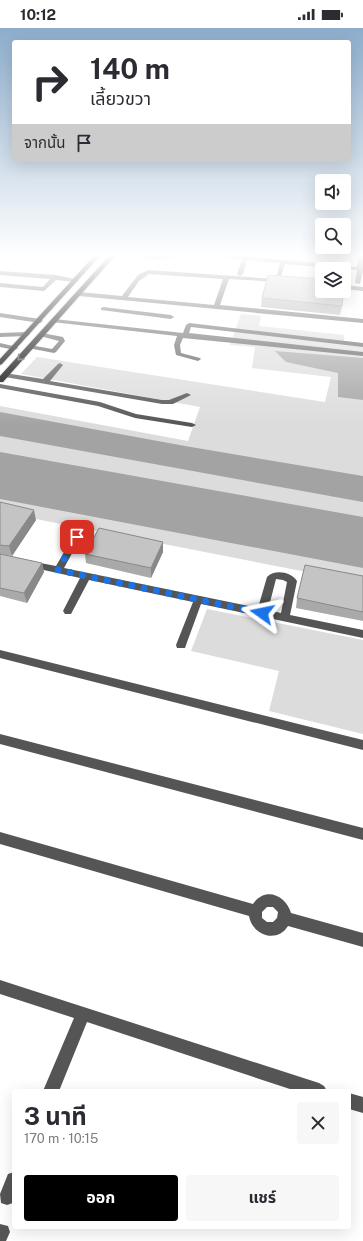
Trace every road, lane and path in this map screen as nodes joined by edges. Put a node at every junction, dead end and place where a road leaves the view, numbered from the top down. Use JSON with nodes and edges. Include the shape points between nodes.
{"nodes":[{"id":1,"x":47,"y":313,"type":"edge"},
{"id":2,"x":62,"y":313,"type":"edge"},
{"id":3,"x":102,"y":313,"type":"edge"},
{"id":4,"x":275,"y":313,"type":"edge"},
{"id":5,"x":0,"y":316,"type":"edge"},
{"id":6,"x":99,"y":317,"type":"junction"},
{"id":7,"x":171,"y":317,"type":"dead end"},
{"id":8,"x":0,"y":320,"type":"edge"},
{"id":9,"x":54,"y":321,"type":"junction"},
{"id":10,"x":363,"y":321,"type":"edge"},
{"id":11,"x":38,"y":323,"type":"junction"},
{"id":12,"x":27,"y":334,"type":"junction"},
{"id":13,"x":0,"y":335,"type":"edge"},
{"id":14,"x":42,"y":335,"type":"junction"},
{"id":15,"x":183,"y":335,"type":"junction"},
{"id":16,"x":322,"y":341,"type":"junction"},
{"id":17,"x":0,"y":345,"type":"edge"},
{"id":18,"x":363,"y":345,"type":"edge"},
{"id":19,"x":30,"y":347,"type":"junction"},
{"id":20,"x":15,"y":348,"type":"junction"},
{"id":21,"x":321,"y":350,"type":"junction"},
{"id":22,"x":363,"y":354,"type":"edge"},
{"id":23,"x":198,"y":359,"type":"dead end"},
{"id":24,"x":1,"y":361,"type":"edge"},
{"id":25,"x":60,"y":365,"type":"dead end"},
{"id":26,"x":2,"y":377,"type":"edge"},
{"id":27,"x":45,"y":382,"type":"junction"},
{"id":28,"x":0,"y":386,"type":"edge"},
{"id":29,"x":187,"y":395,"type":"dead end"},
{"id":30,"x":192,"y":425,"type":"dead end"},
{"id":31,"x":77,"y":537,"type":"dead end"},
{"id":32,"x":22,"y":562,"type":"edge"},
{"id":33,"x":58,"y":570,"type":"junction"},
{"id":34,"x":86,"y":576,"type":"junction"},
{"id":35,"x":198,"y":600,"type":"junction"},
{"id":36,"x":68,"y":611,"type":"dead end"},
{"id":37,"x":262,"y":613,"type":"junction"},
{"id":38,"x":285,"y":618,"type":"junction"},
{"id":39,"x":363,"y":634,"type":"edge"},
{"id":40,"x":181,"y":645,"type":"dead end"},
{"id":41,"x":0,"y":654,"type":"edge"},
{"id":42,"x":0,"y":739,"type":"edge"},
{"id":43,"x":363,"y":745,"type":"edge"},
{"id":44,"x":363,"y":834,"type":"edge"},
{"id":45,"x":0,"y":838,"type":"edge"},
{"id":46,"x":256,"y":911,"type":"junction"},
{"id":47,"x":284,"y":918,"type":"junction"},
{"id":48,"x":363,"y":940,"type":"edge"},
{"id":49,"x":0,"y":987,"type":"edge"},
{"id":50,"x":83,"y":1014,"type":"junction"},
{"id":51,"x":52,"y":1089,"type":"edge"},
{"id":52,"x":313,"y":1089,"type":"edge"},
{"id":53,"x":351,"y":1102,"type":"edge"},
{"id":54,"x":363,"y":1105,"type":"edge"},
{"id":55,"x":12,"y":1185,"type":"edge"},
{"id":56,"x":7,"y":1197,"type":"dead end"}],
"edges":[{"from":1,"to":11,"type":"main road"},
{"from":2,"to":9,"type":"main road"},
{"from":3,"to":6,"type":"street"},
{"from":4,"to":10,"type":"street"},
{"from":5,"to":11,"type":"street"},
{"from":6,"to":7,"type":"street"},
{"from":6,"to":9,"type":"street"},
{"from":6,"to":15,"type":"street"},
{"from":8,"to":11,"type":"street"},
{"from":9,"to":14,"type":"main road"},
{"from":11,"to":12,"type":"main road"},
{"from":12,"to":13,"type":"street"},
{"from":12,"to":20,"type":"main road"},
{"from":14,"to":19,"type":"main road"},
{"from":14,"to":19,"type":"street","via":[[61,338],[62,341],[54,350]]},
{"from":15,"to":16,"type":"street","via":[[190,322]]},
{"from":15,"to":21,"type":"street"},
{"from":15,"to":23,"type":"street","via":[[177,345],[178,354]]},
{"from":16,"to":18,"type":"street"},
{"from":16,"to":21,"type":"street"},
{"from":17,"to":20,"type":"street"},
{"from":19,"to":26,"type":"main road","one_way":true},
{"from":20,"to":24,"type":"main road"},
{"from":21,"to":22,"type":"street"},
{"from":25,"to":27,"type":"street"},
{"from":26,"to":27,"type":"street"},
{"from":27,"to":29,"type":"street","via":[[162,402],[170,402]]},
{"from":28,"to":30,"type":"street","via":[[100,404],[135,416]]},
{"from":31,"to":33,"type":"street"},
{"from":32,"to":33,"type":"street"},
{"from":33,"to":34,"type":"street"},
{"from":34,"to":35,"type":"street"},
{"from":34,"to":36,"type":"street"},
{"from":35,"to":37,"type":"street"},
{"from":35,"to":40,"type":"street"},
{"from":37,"to":38,"type":"street"},
{"from":37,"to":38,"type":"street","via":[[270,579],[273,576],[284,576],[292,581]]},
{"from":38,"to":39,"type":"street"},
{"from":41,"to":43,"type":"street"},
{"from":42,"to":44,"type":"street"},
{"from":45,"to":46,"type":"street"},
{"from":46,"to":47,"type":"street","via":[[260,903],[274,902],[282,908]]},
{"from":46,"to":47,"type":"street","via":[[256,921],[267,930],[277,929]]},
{"from":47,"to":48,"type":"street"},
{"from":49,"to":50,"type":"street"},
{"from":50,"to":51,"type":"street"},
{"from":50,"to":52,"type":"street"},
{"from":53,"to":54,"type":"street"},
{"from":55,"to":56,"type":"street"}]}
